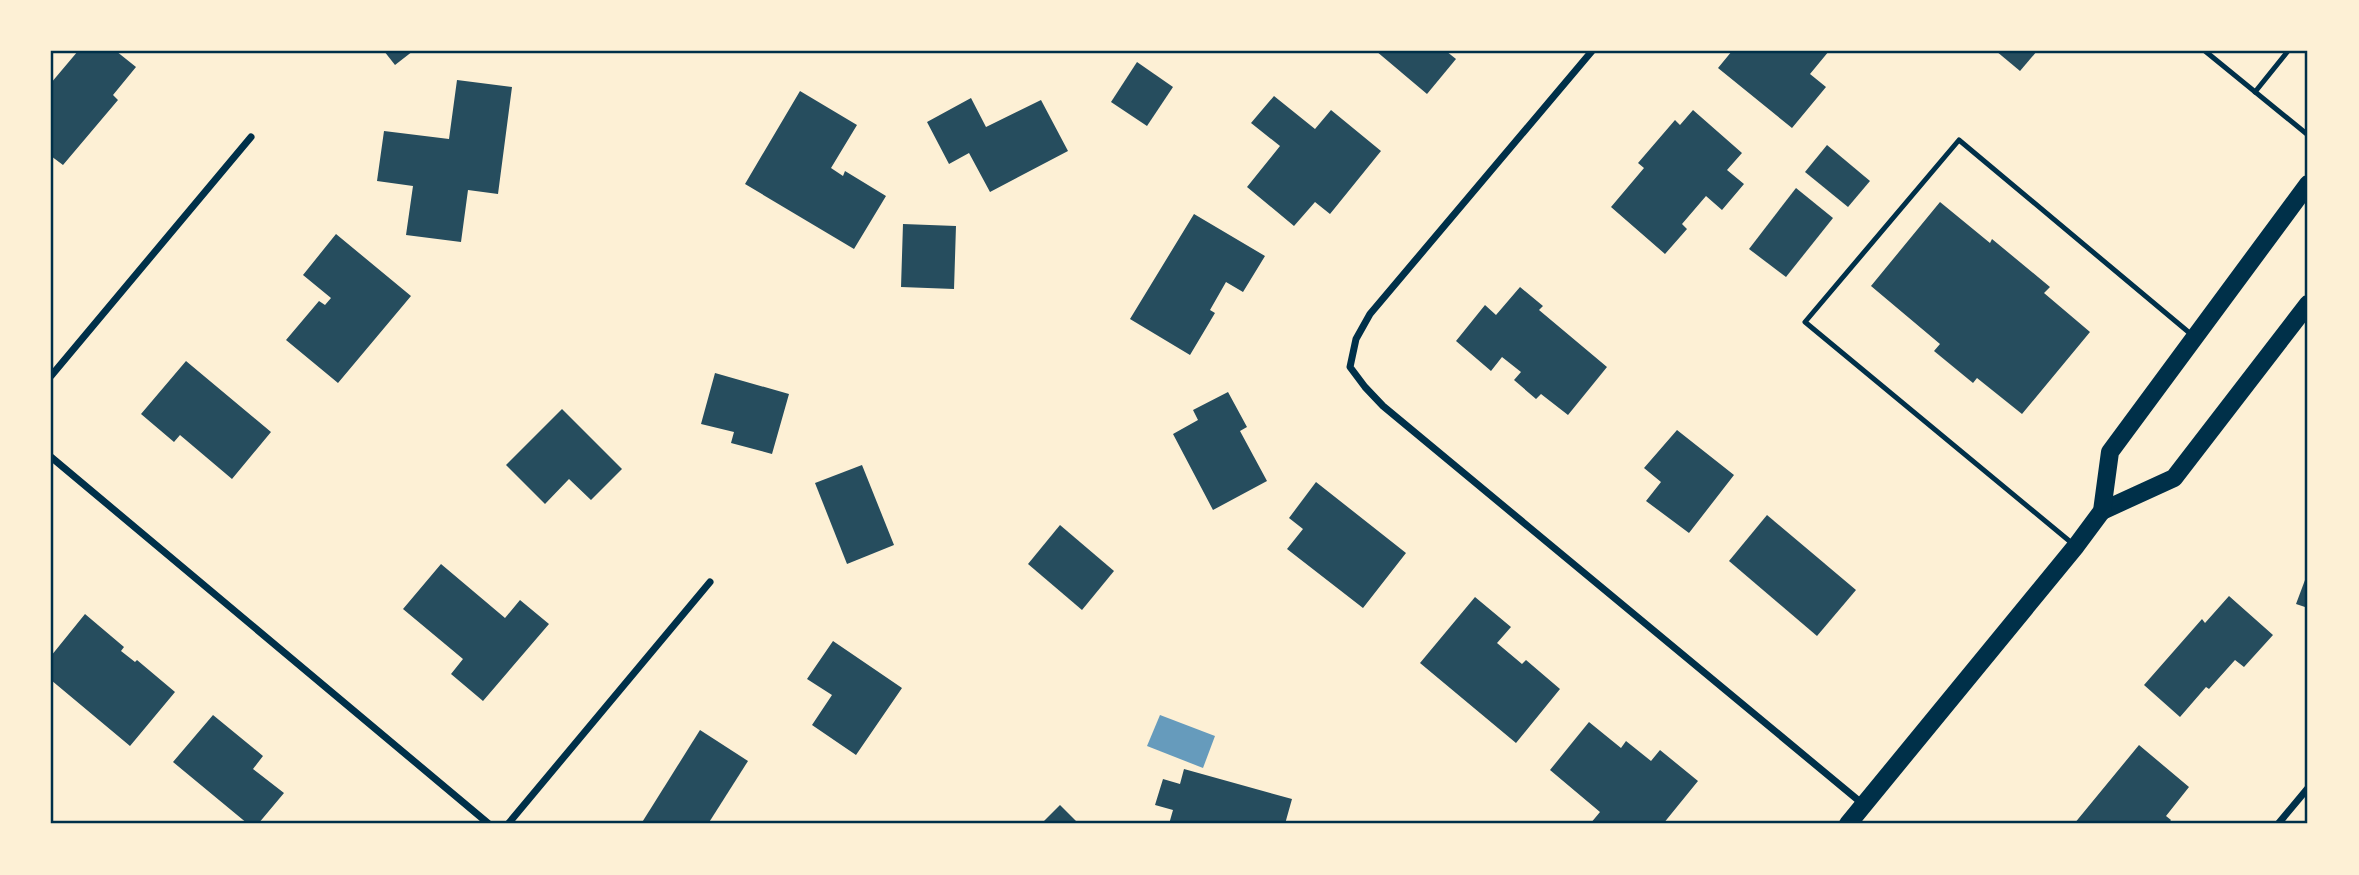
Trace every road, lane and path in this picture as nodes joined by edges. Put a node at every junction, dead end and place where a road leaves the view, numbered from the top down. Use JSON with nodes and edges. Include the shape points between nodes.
{"nodes":[{"id":1,"x":1592,"y":51,"type":"edge"},
{"id":2,"x":2205,"y":51,"type":"edge"},
{"id":3,"x":2288,"y":51,"type":"edge"},
{"id":4,"x":2255,"y":92,"type":"junction"},
{"id":5,"x":2308,"y":135,"type":"edge"},
{"id":6,"x":251,"y":137,"type":"dead end"},
{"id":7,"x":2308,"y":184,"type":"edge"},
{"id":8,"x":2308,"y":304,"type":"edge"},
{"id":9,"x":2195,"y":338,"type":"junction"},
{"id":10,"x":51,"y":376,"type":"edge"},
{"id":11,"x":51,"y":457,"type":"edge"},
{"id":12,"x":2102,"y":511,"type":"junction"},
{"id":13,"x":2076,"y":546,"type":"junction"},
{"id":14,"x":710,"y":582,"type":"dead end"},
{"id":15,"x":2308,"y":788,"type":"edge"},
{"id":16,"x":1865,"y":805,"type":"junction"},
{"id":17,"x":489,"y":824,"type":"edge"},
{"id":18,"x":508,"y":824,"type":"edge"},
{"id":19,"x":1848,"y":824,"type":"edge"},
{"id":20,"x":2278,"y":824,"type":"edge"}],
"edges":[{"from":1,"to":16,"type":"street","via":[[1370,314],[1356,339],[1350,367],[1384,406]]},
{"from":2,"to":4,"type":"lane"},
{"from":3,"to":4,"type":"lane"},
{"from":4,"to":5,"type":"lane"},
{"from":6,"to":10,"type":"street"},
{"from":7,"to":9,"type":"main road"},
{"from":8,"to":12,"type":"main road","via":[[2174,478]]},
{"from":9,"to":12,"type":"main road","via":[[2110,452]]},
{"from":9,"to":13,"type":"lane","via":[[1959,140],[1805,322]]},
{"from":11,"to":17,"type":"street"},
{"from":12,"to":13,"type":"main road"},
{"from":13,"to":16,"type":"main road"},
{"from":14,"to":18,"type":"street"},
{"from":15,"to":20,"type":"street"},
{"from":16,"to":19,"type":"main road"}]}
